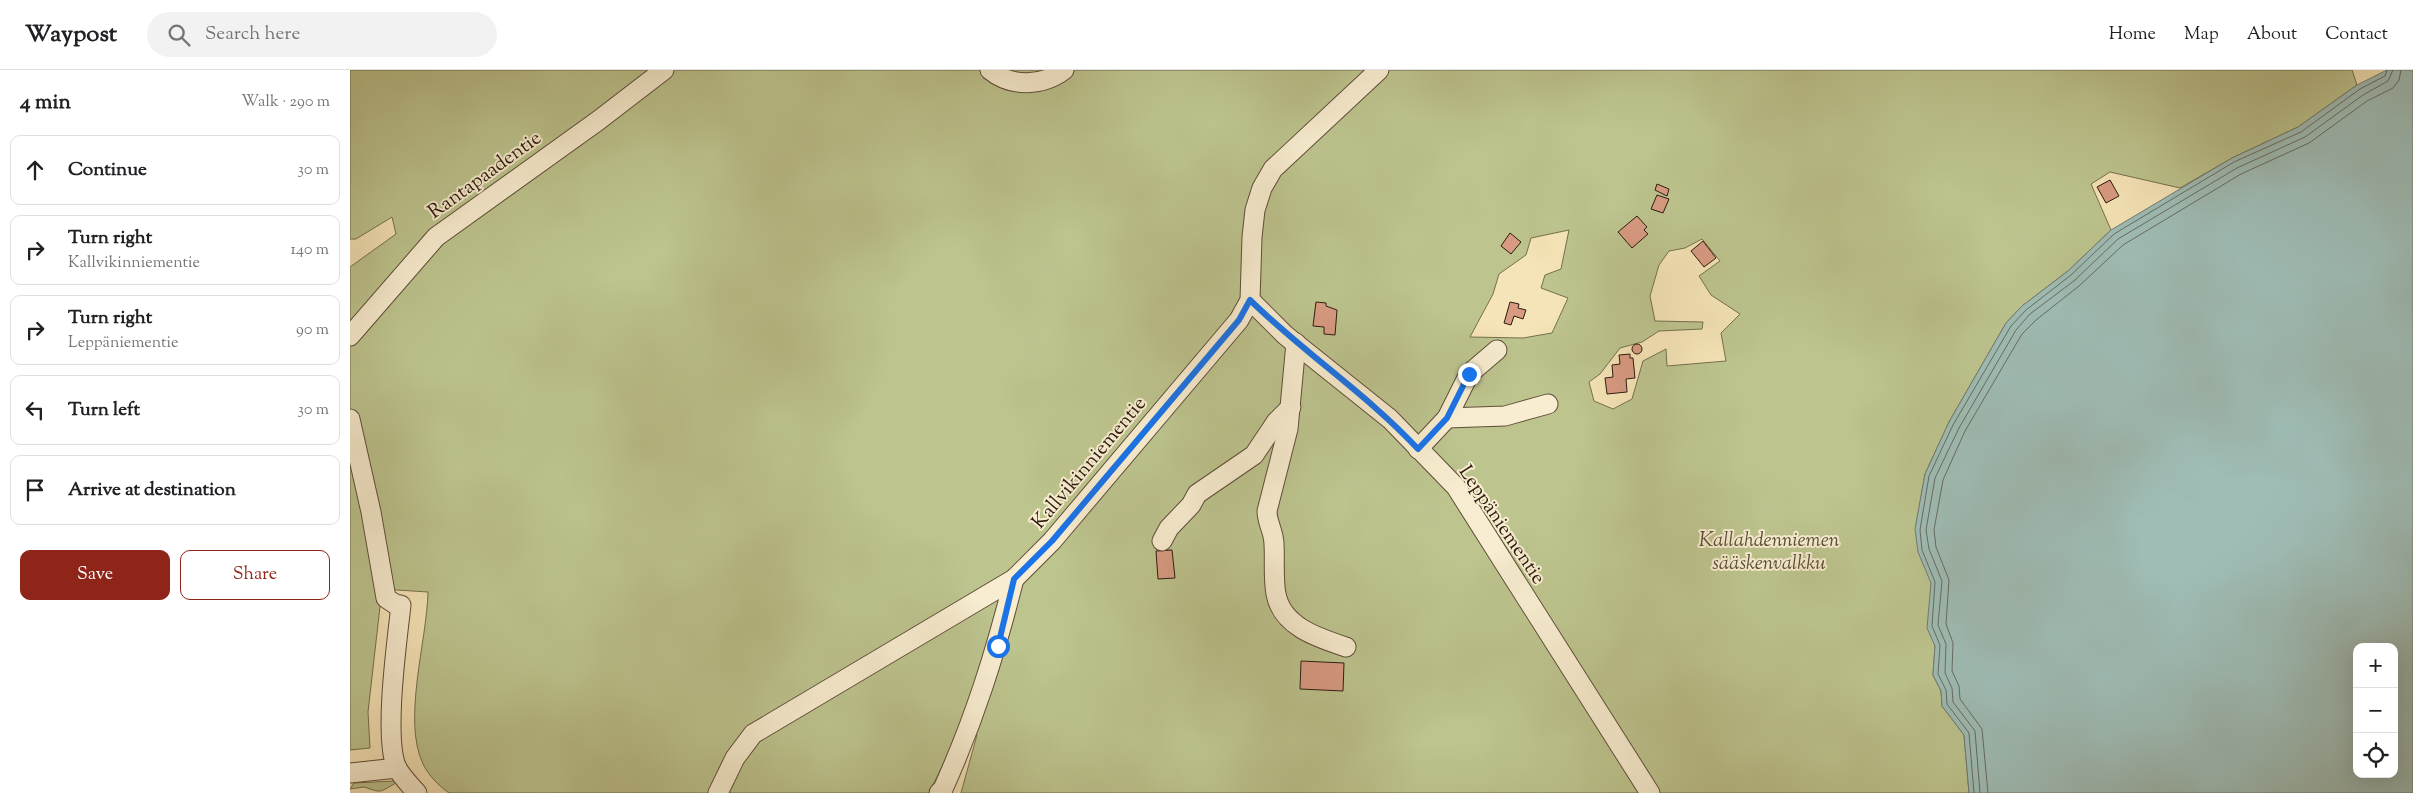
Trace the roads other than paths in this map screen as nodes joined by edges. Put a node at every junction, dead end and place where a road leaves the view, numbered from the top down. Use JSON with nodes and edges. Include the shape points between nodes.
{"nodes":[{"id":1,"x":664,"y":70,"type":"edge"},
{"id":2,"x":990,"y":70,"type":"edge"},
{"id":3,"x":1064,"y":70,"type":"edge"},
{"id":4,"x":1379,"y":70,"type":"edge"},
{"id":5,"x":1250,"y":300,"type":"junction"},
{"id":6,"x":350,"y":336,"type":"edge"},
{"id":7,"x":1296,"y":343,"type":"junction"},
{"id":8,"x":1497,"y":350,"type":"dead end"},
{"id":9,"x":1548,"y":404,"type":"dead end"},
{"id":10,"x":1290,"y":407,"type":"junction"},
{"id":11,"x":1447,"y":418,"type":"junction"},
{"id":12,"x":350,"y":419,"type":"edge"},
{"id":13,"x":1418,"y":449,"type":"junction"},
{"id":14,"x":1162,"y":541,"type":"dead end"},
{"id":15,"x":1014,"y":579,"type":"junction"},
{"id":16,"x":1346,"y":647,"type":"dead end"},
{"id":17,"x":397,"y":768,"type":"junction"},
{"id":18,"x":350,"y":773,"type":"edge"},
{"id":19,"x":417,"y":793,"type":"edge"},
{"id":20,"x":718,"y":793,"type":"edge"},
{"id":21,"x":939,"y":793,"type":"edge"},
{"id":22,"x":1650,"y":793,"type":"edge"}],
"edges":[{"from":1,"to":6,"type":"street","name":"Rantapaadentie","via":[[436,237]]},
{"from":2,"to":3,"type":"street","via":[[996,75],[1024,83],[1045,82]]},
{"from":4,"to":5,"type":"street","name":"Kallvikinniementie","via":[[1273,169],[1262,188],[1252,237]]},
{"from":5,"to":7,"type":"street","name":"Leppäniementie"},
{"from":5,"to":15,"type":"street","name":"Kallvikinniementie","via":[[1239,320],[1059,533]]},
{"from":7,"to":10,"type":"street"},
{"from":7,"to":13,"type":"street","name":"Leppäniementie","via":[[1390,419]]},
{"from":8,"to":11,"type":"street","via":[[1469,374]]},
{"from":9,"to":11,"type":"street","via":[[1505,416]]},
{"from":10,"to":14,"type":"street","via":[[1254,455],[1198,494]]},
{"from":10,"to":16,"type":"street","via":[[1281,460],[1267,511],[1274,539],[1276,595],[1284,614],[1299,627]]},
{"from":11,"to":13,"type":"street"},
{"from":12,"to":17,"type":"street","via":[[390,601],[401,605],[392,745]]},
{"from":13,"to":22,"type":"street","name":"Leppäniementie","via":[[1456,487]]},
{"from":15,"to":20,"type":"street","name":"Kallvikinniementie","via":[[753,734],[735,758]]},
{"from":15,"to":21,"type":"street","via":[[998,646],[980,701],[956,762]]},
{"from":17,"to":18,"type":"street"},
{"from":17,"to":19,"type":"street"}]}
